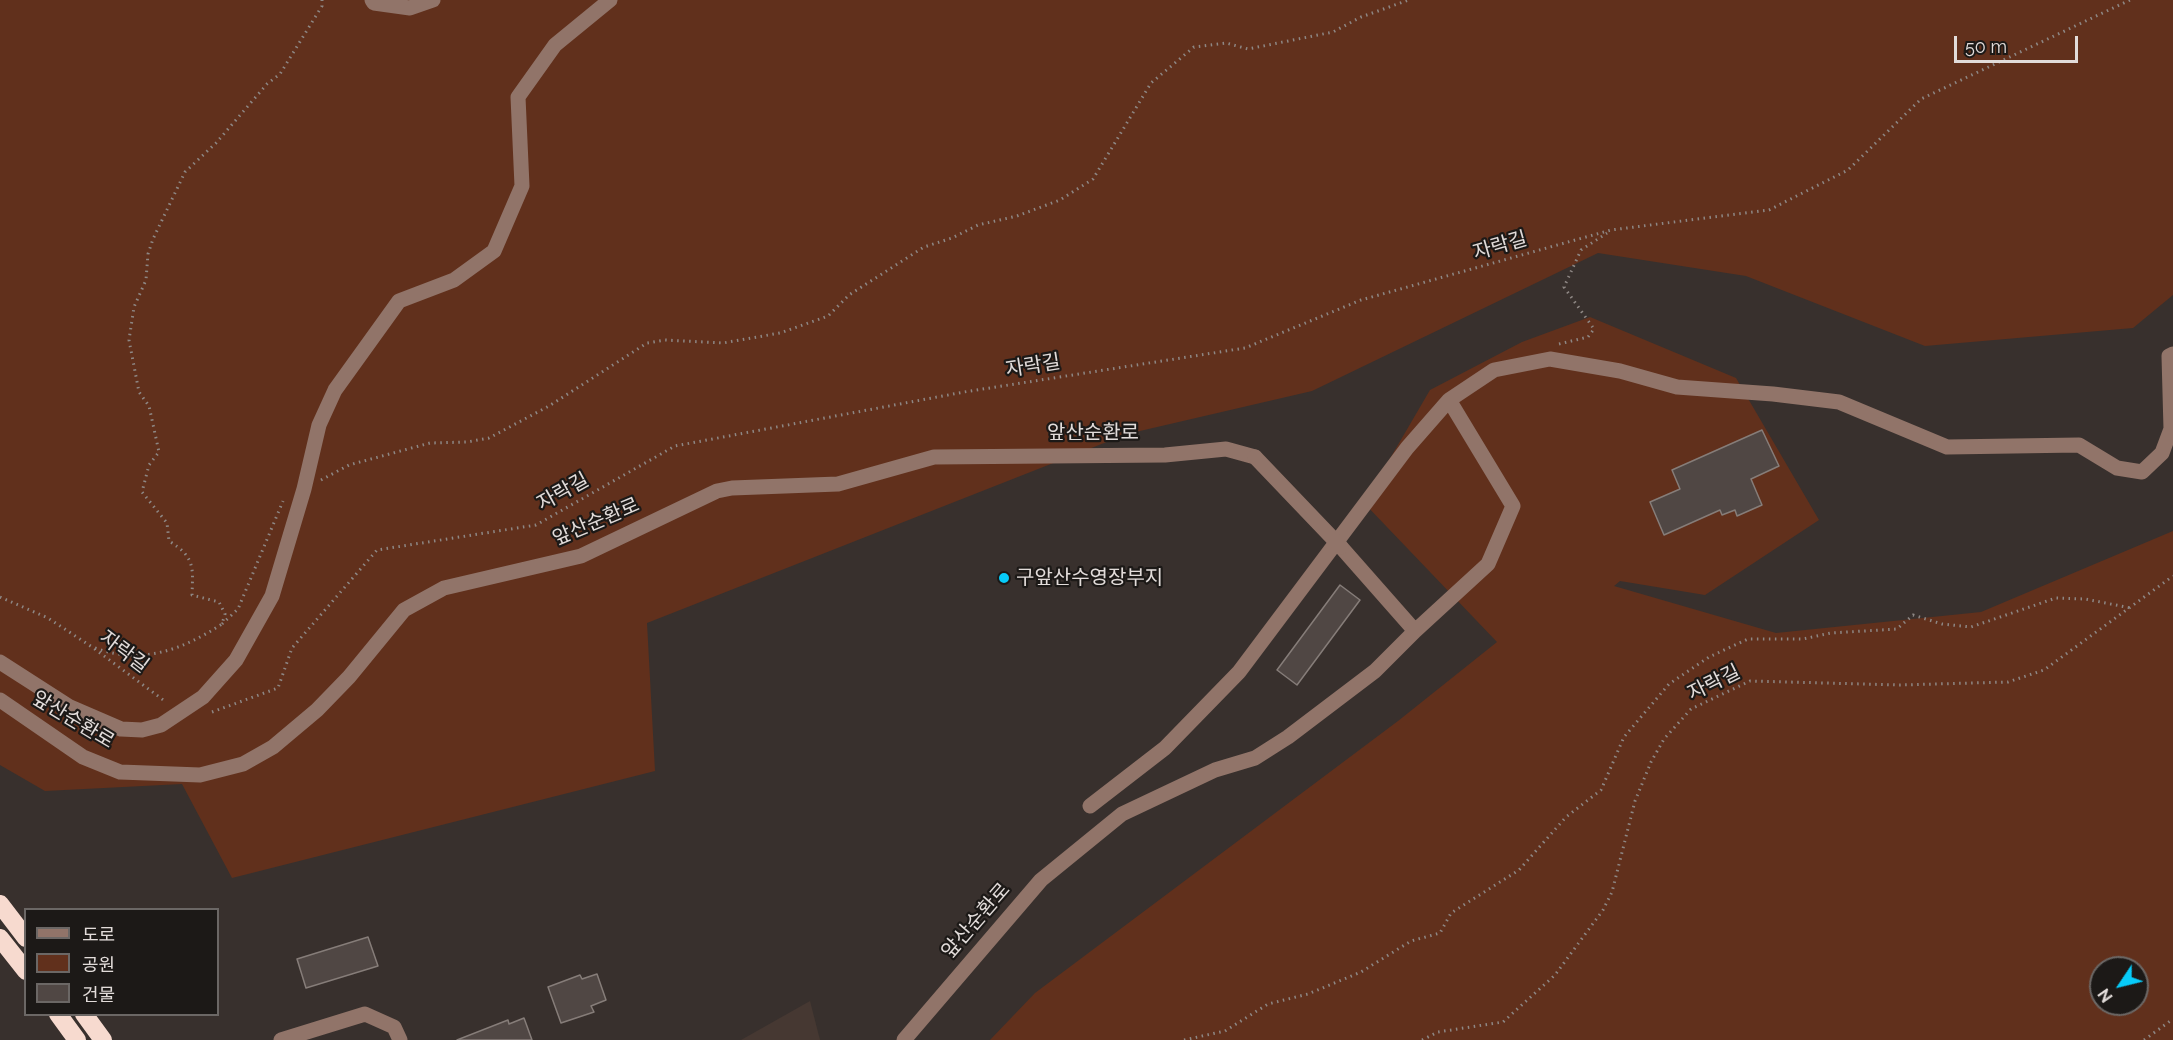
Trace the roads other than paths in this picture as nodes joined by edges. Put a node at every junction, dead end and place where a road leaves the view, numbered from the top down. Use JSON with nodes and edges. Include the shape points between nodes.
{"nodes":[{"id":1,"x":372,"y":0,"type":"edge"},
{"id":2,"x":433,"y":0,"type":"edge"},
{"id":3,"x":610,"y":0,"type":"edge"},
{"id":4,"x":2173,"y":354,"type":"edge"},
{"id":5,"x":1449,"y":400,"type":"junction"},
{"id":6,"x":1415,"y":631,"type":"junction"},
{"id":7,"x":0,"y":662,"type":"edge"},
{"id":8,"x":0,"y":700,"type":"edge"},
{"id":9,"x":1090,"y":806,"type":"dead end"},
{"id":10,"x":0,"y":904,"type":"edge"},
{"id":11,"x":24,"y":935,"type":"edge"},
{"id":12,"x":0,"y":938,"type":"edge"},
{"id":13,"x":24,"y":968,"type":"edge"},
{"id":14,"x":59,"y":1016,"type":"edge"},
{"id":15,"x":85,"y":1016,"type":"edge"},
{"id":16,"x":77,"y":1040,"type":"edge"},
{"id":17,"x":103,"y":1040,"type":"edge"},
{"id":18,"x":281,"y":1040,"type":"edge"},
{"id":19,"x":400,"y":1040,"type":"edge"},
{"id":20,"x":904,"y":1040,"type":"edge"}],
"edges":[{"from":1,"to":2,"type":"street","via":[[410,8]]},
{"from":3,"to":7,"type":"street","via":[[555,45],[518,97],[522,186],[494,251],[454,280],[399,301],[334,390],[320,424],[272,596],[236,660],[203,697],[161,725],[142,730],[121,729],[70,707]]},
{"from":4,"to":5,"type":"street","via":[[2169,356],[2171,429],[2162,453],[2142,471],[2117,468],[2079,445],[1947,447],[1839,402],[1677,387],[1620,371],[1550,359],[1494,370]]},
{"from":5,"to":6,"type":"street","name":"앞산순환로","via":[[1513,506],[1488,564]]},
{"from":5,"to":9,"type":"street","via":[[1407,448],[1239,672],[1165,748]]},
{"from":6,"to":8,"type":"street","name":"앞산순환로","bridge":true,"via":[[1255,457],[1226,449],[1165,455],[934,457],[838,484],[717,491],[581,556],[444,588],[404,610],[317,710],[273,747],[243,764],[200,775],[120,772],[83,757]]},
{"from":6,"to":20,"type":"street","name":"앞산순환로","via":[[1375,671],[1288,737],[1254,758],[1215,770],[1122,814],[1041,880]]},
{"from":10,"to":11,"type":"highway"},
{"from":12,"to":13,"type":"highway"},
{"from":14,"to":16,"type":"highway"},
{"from":15,"to":17,"type":"highway"},
{"from":18,"to":19,"type":"street","via":[[365,1014],[394,1027]]}]}
